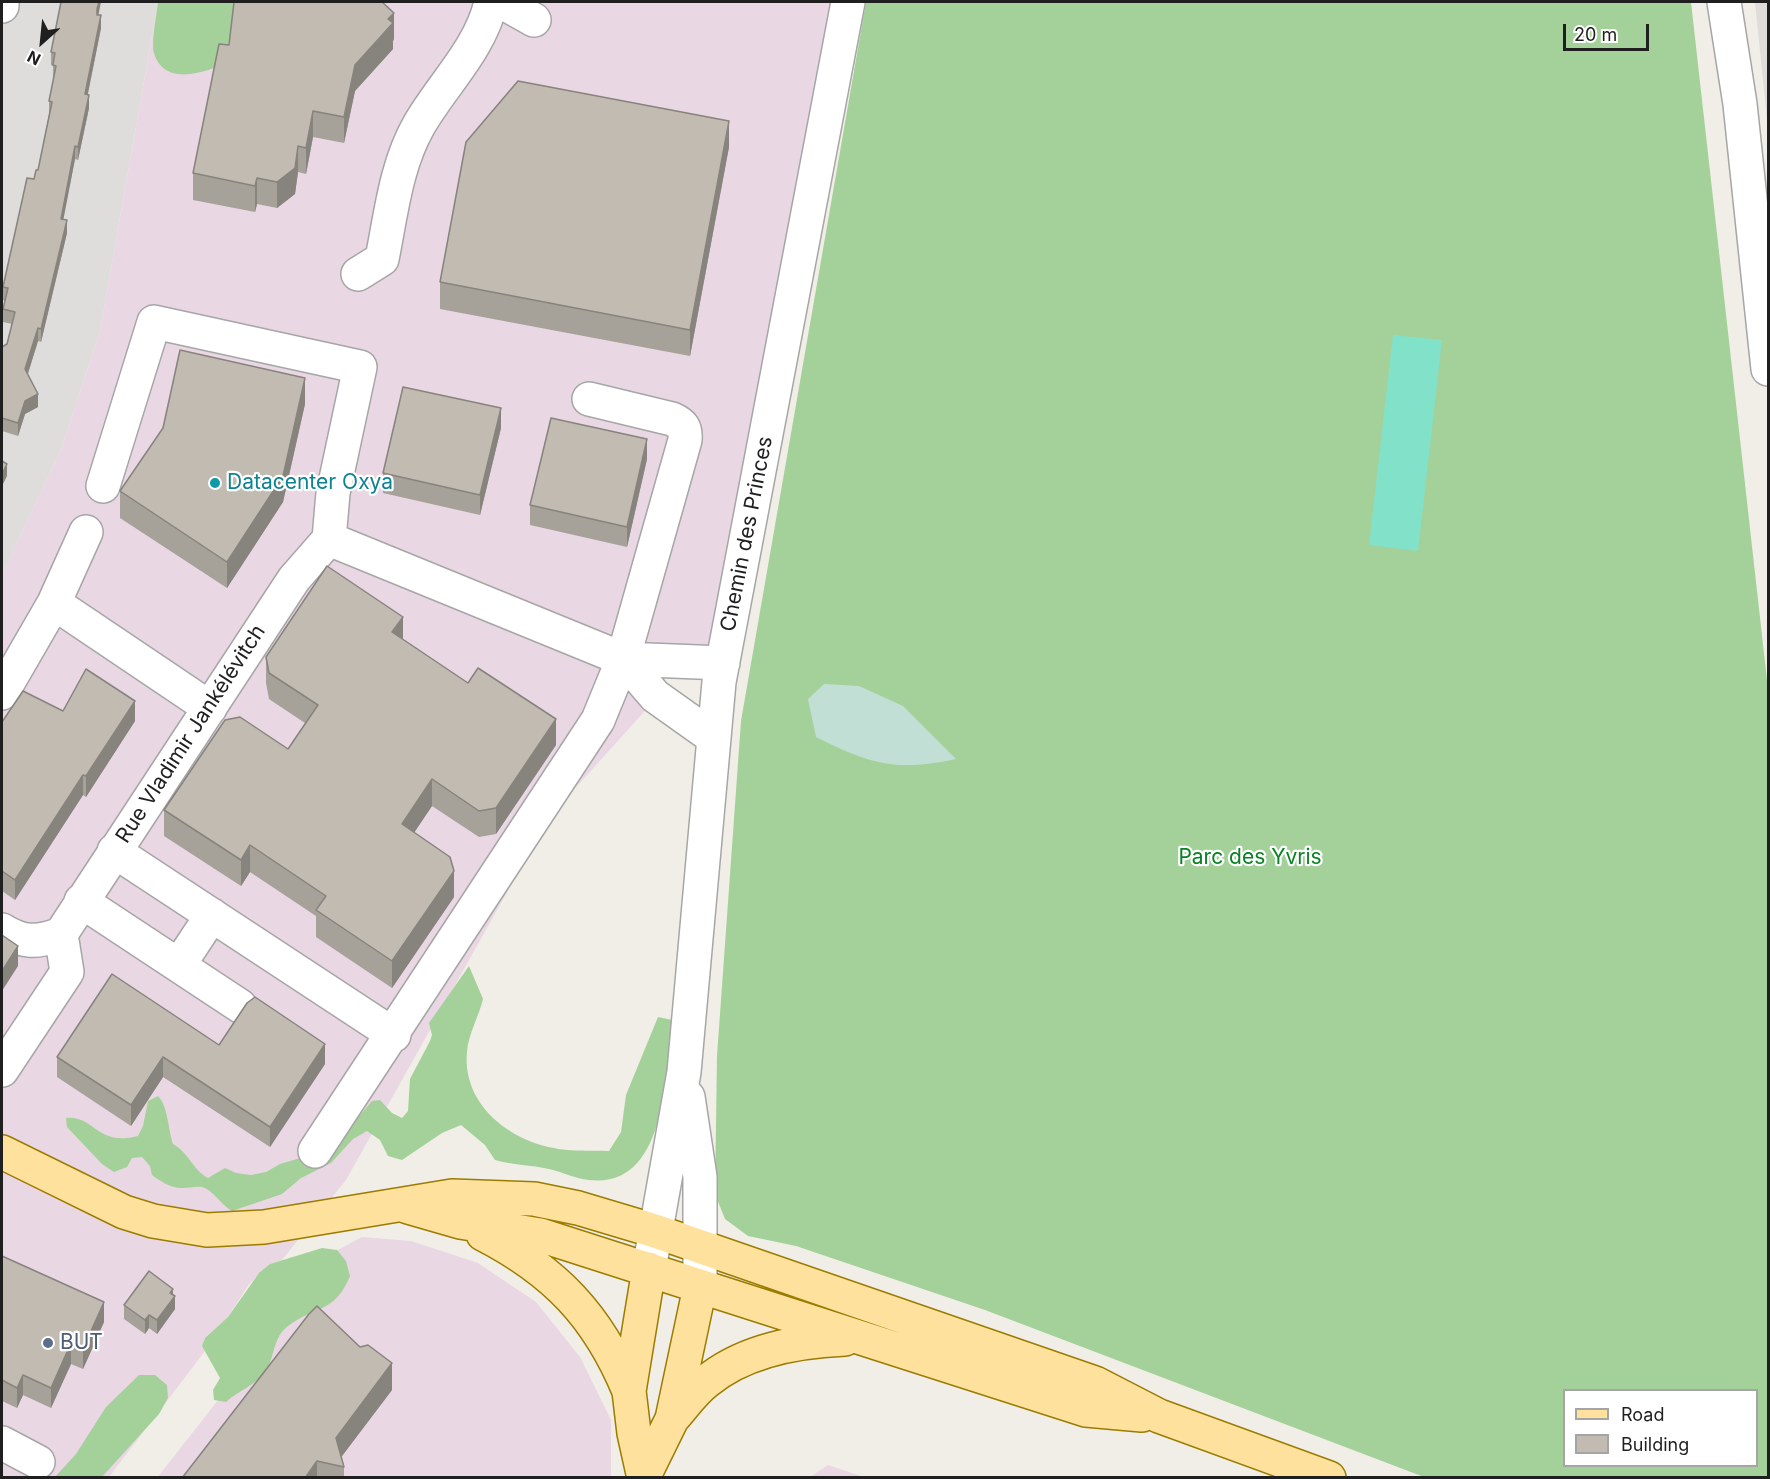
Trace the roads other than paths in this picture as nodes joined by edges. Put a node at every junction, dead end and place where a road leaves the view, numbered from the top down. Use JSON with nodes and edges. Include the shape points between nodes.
{"nodes":[{"id":1,"x":2,"y":2,"type":"edge"},
{"id":2,"x":491,"y":2,"type":"edge"},
{"id":3,"x":502,"y":2,"type":"edge"},
{"id":4,"x":848,"y":2,"type":"edge"},
{"id":5,"x":1724,"y":2,"type":"edge"},
{"id":6,"x":1739,"y":2,"type":"edge"},
{"id":7,"x":2,"y":6,"type":"edge"},
{"id":8,"x":534,"y":20,"type":"dead end"},
{"id":9,"x":1740,"y":104,"type":"junction"},
{"id":10,"x":362,"y":262,"type":"dead end"},
{"id":11,"x":1768,"y":369,"type":"edge"},
{"id":12,"x":590,"y":399,"type":"dead end"},
{"id":13,"x":103,"y":486,"type":"dead end"},
{"id":14,"x":86,"y":532,"type":"dead end"},
{"id":15,"x":329,"y":539,"type":"junction"},
{"id":16,"x":54,"y":603,"type":"junction"},
{"id":17,"x":623,"y":660,"type":"junction"},
{"id":18,"x":723,"y":663,"type":"junction"},
{"id":19,"x":2,"y":693,"type":"edge"},
{"id":20,"x":210,"y":708,"type":"junction"},
{"id":21,"x":714,"y":738,"type":"junction"},
{"id":22,"x":114,"y":852,"type":"junction"},
{"id":23,"x":81,"y":901,"type":"junction"},
{"id":24,"x":212,"y":915,"type":"junction"},
{"id":25,"x":2,"y":930,"type":"edge"},
{"id":26,"x":61,"y":934,"type":"junction"},
{"id":27,"x":179,"y":965,"type":"junction"},
{"id":28,"x":240,"y":1006,"type":"dead end"},
{"id":29,"x":394,"y":1035,"type":"junction"},
{"id":30,"x":2,"y":1070,"type":"edge"},
{"id":31,"x":684,"y":1072,"type":"junction"},
{"id":32,"x":315,"y":1151,"type":"dead end"},
{"id":33,"x":2,"y":1152,"type":"edge"},
{"id":34,"x":403,"y":1206,"type":"junction"},
{"id":35,"x":460,"y":1222,"type":"junction"},
{"id":36,"x":655,"y":1231,"type":"junction"},
{"id":37,"x":700,"y":1247,"type":"junction"},
{"id":38,"x":649,"y":1269,"type":"junction"},
{"id":39,"x":700,"y":1287,"type":"junction"},
{"id":40,"x":864,"y":1339,"type":"junction"},
{"id":41,"x":629,"y":1391,"type":"junction"},
{"id":42,"x":1159,"y":1416,"type":"junction"},
{"id":43,"x":672,"y":1419,"type":"junction"},
{"id":44,"x":2,"y":1443,"type":"edge"},
{"id":45,"x":38,"y":1462,"type":"dead end"},
{"id":46,"x":644,"y":1477,"type":"edge"},
{"id":47,"x":1329,"y":1478,"type":"edge"}],
"edges":[{"from":1,"to":7,"type":"street"},
{"from":2,"to":10,"type":"street","via":[[478,35],[405,153]]},
{"from":3,"to":8,"type":"street"},
{"from":4,"to":18,"type":"street","name":"Chemin des Princes"},
{"from":5,"to":9,"type":"street"},
{"from":6,"to":9,"type":"street"},
{"from":9,"to":11,"type":"street"},
{"from":12,"to":17,"type":"street","via":[[672,418],[686,429]]},
{"from":13,"to":15,"type":"street","via":[[154,322],[360,367],[333,493]]},
{"from":14,"to":16,"type":"street"},
{"from":15,"to":17,"type":"street"},
{"from":15,"to":20,"type":"street","name":"Rue Vladimir Jankélévitch","via":[[294,579]]},
{"from":16,"to":19,"type":"street"},
{"from":16,"to":20,"type":"street"},
{"from":17,"to":18,"type":"street"},
{"from":17,"to":21,"type":"street","via":[[655,696]]},
{"from":17,"to":29,"type":"street","via":[[598,720]]},
{"from":18,"to":21,"type":"street","name":"Chemin des Princes"},
{"from":20,"to":22,"type":"street","name":"Rue Vladimir Jankélévitch"},
{"from":21,"to":31,"type":"street","name":"Chemin des Princes"},
{"from":22,"to":23,"type":"street","name":"Rue Vladimir Jankélévitch"},
{"from":22,"to":24,"type":"street"},
{"from":23,"to":26,"type":"street","name":"Rue Vladimir Jankélévitch"},
{"from":23,"to":27,"type":"street"},
{"from":24,"to":27,"type":"street"},
{"from":24,"to":29,"type":"street"},
{"from":25,"to":26,"type":"street","via":[[20,940],[42,942]]},
{"from":26,"to":30,"type":"street","via":[[67,972]]},
{"from":27,"to":28,"type":"street"},
{"from":29,"to":32,"type":"street"},
{"from":31,"to":36,"type":"street","name":"Chemin des Princes"},
{"from":31,"to":37,"type":"street","name":"Chemin des Princes","via":[[699,1178]]},
{"from":33,"to":34,"type":"main road","via":[[96,1201],[153,1221],[196,1229],[232,1230]]},
{"from":34,"to":35,"type":"main road"},
{"from":34,"to":36,"type":"main road","via":[[452,1196],[534,1199]]},
{"from":35,"to":38,"type":"main road","via":[[540,1235]]},
{"from":35,"to":41,"type":"main road","via":[[515,1251],[562,1286],[597,1328]]},
{"from":36,"to":37,"type":"main road"},
{"from":36,"to":38,"type":"street","name":"Chemin des Princes"},
{"from":37,"to":39,"type":"street","name":"Chemin des Princes"},
{"from":37,"to":42,"type":"main road","via":[[1095,1383]]},
{"from":38,"to":39,"type":"main road"},
{"from":38,"to":41,"type":"main road"},
{"from":39,"to":40,"type":"main road"},
{"from":39,"to":43,"type":"main road"},
{"from":40,"to":42,"type":"main road","via":[[1086,1410]]},
{"from":40,"to":43,"type":"main road","via":[[811,1340],[735,1362],[706,1382]]},
{"from":41,"to":46,"type":"main road"},
{"from":42,"to":47,"type":"main road"},
{"from":43,"to":46,"type":"main road"},
{"from":44,"to":45,"type":"street"}]}
